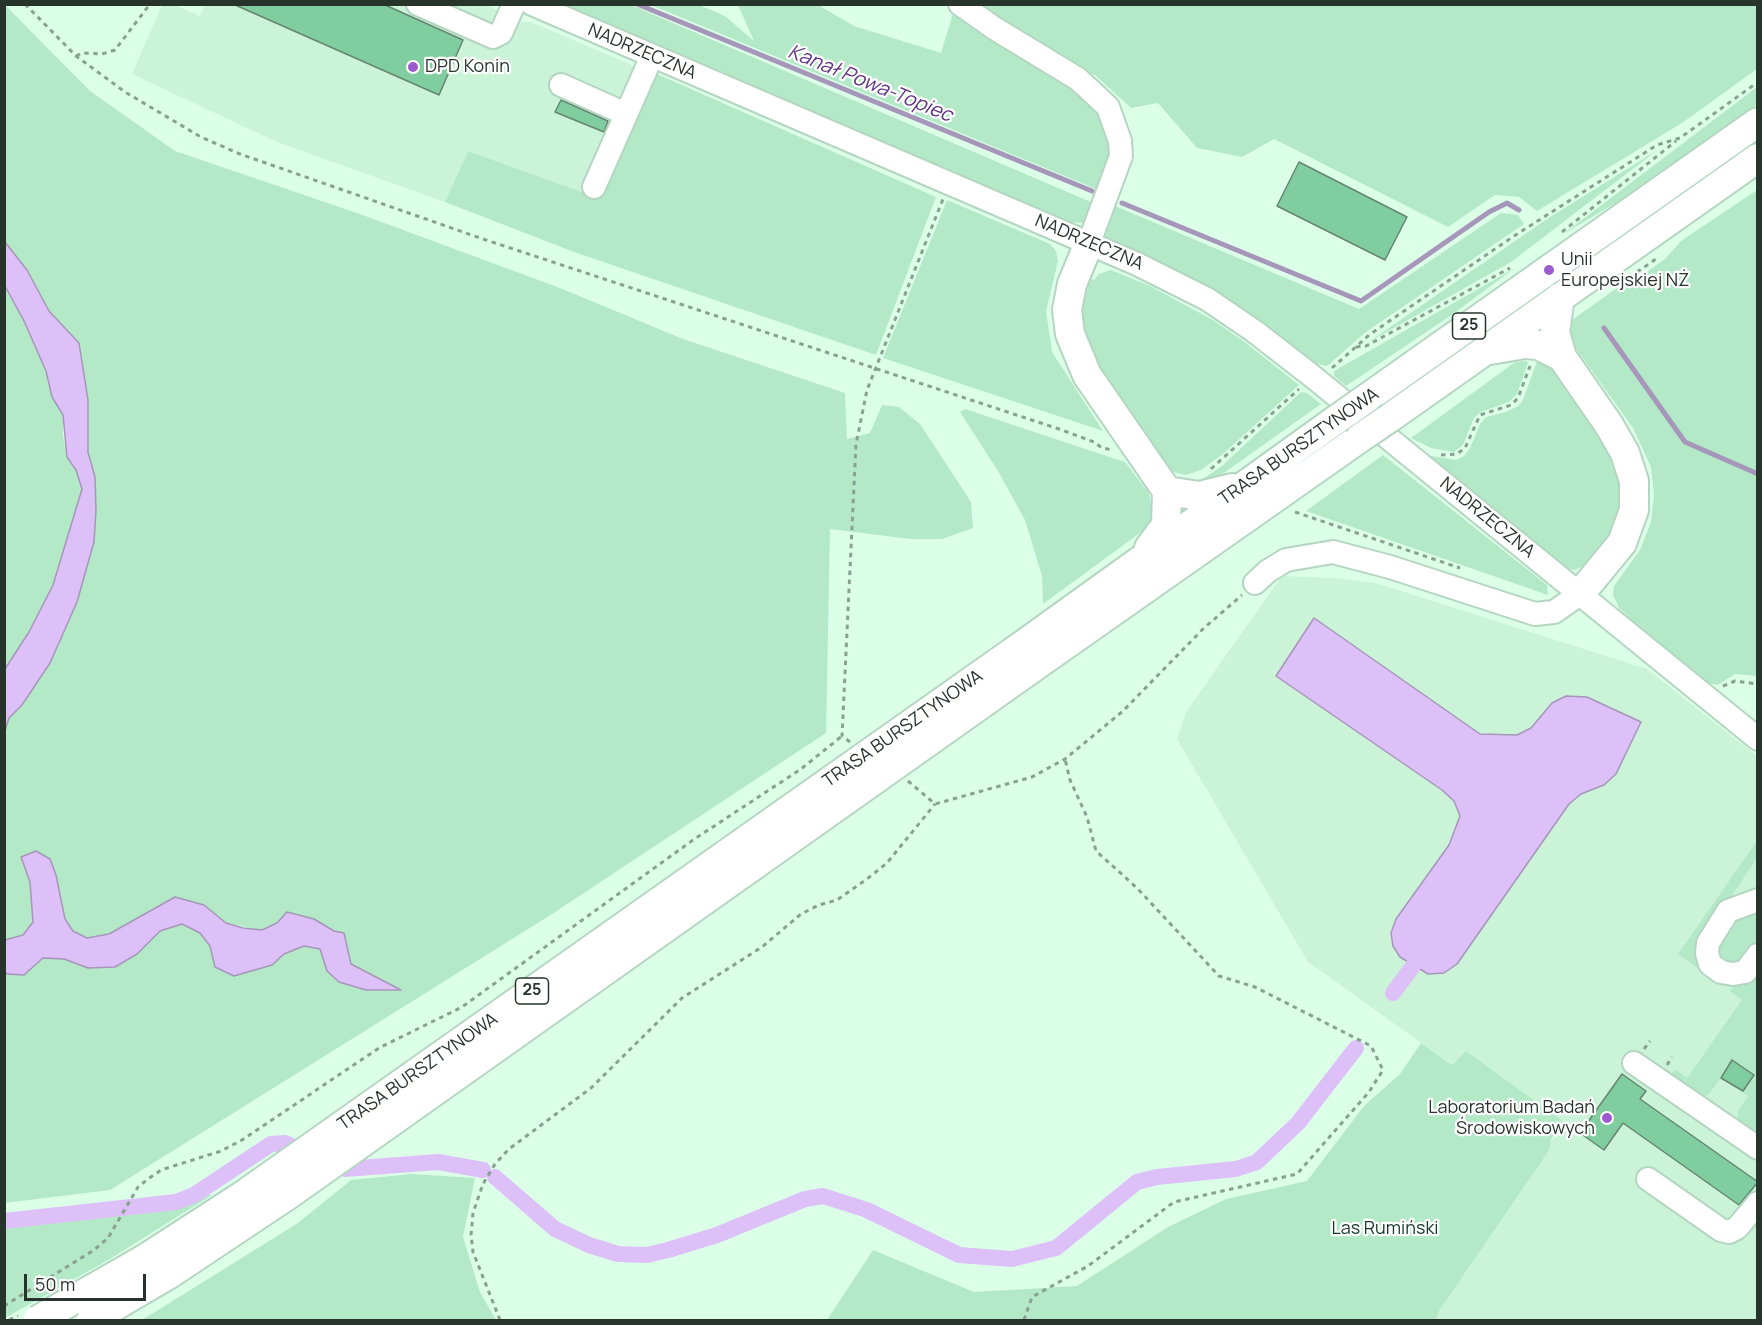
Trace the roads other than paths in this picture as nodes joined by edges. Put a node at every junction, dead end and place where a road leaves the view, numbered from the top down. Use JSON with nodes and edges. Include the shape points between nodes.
{"nodes":[{"id":1,"x":418,"y":4,"type":"edge"},
{"id":2,"x":514,"y":4,"type":"edge"},
{"id":3,"x":532,"y":4,"type":"edge"},
{"id":4,"x":963,"y":5,"type":"edge"},
{"id":5,"x":652,"y":56,"type":"junction"},
{"id":6,"x":561,"y":85,"type":"dead end"},
{"id":7,"x":626,"y":114,"type":"junction"},
{"id":8,"x":1758,"y":122,"type":"edge"},
{"id":9,"x":1758,"y":158,"type":"edge"},
{"id":10,"x":594,"y":186,"type":"dead end"},
{"id":11,"x":1089,"y":243,"type":"junction"},
{"id":12,"x":1560,"y":297,"type":"junction"},
{"id":13,"x":1486,"y":350,"type":"junction"},
{"id":14,"x":1562,"y":357,"type":"junction"},
{"id":15,"x":1243,"y":486,"type":"junction"},
{"id":16,"x":1167,"y":491,"type":"junction"},
{"id":17,"x":1141,"y":560,"type":"junction"},
{"id":18,"x":1255,"y":583,"type":"dead end"},
{"id":19,"x":1580,"y":594,"type":"junction"},
{"id":20,"x":1024,"y":659,"type":"junction"},
{"id":21,"x":1758,"y":739,"type":"edge"},
{"id":22,"x":1758,"y":900,"type":"edge"},
{"id":23,"x":1758,"y":955,"type":"edge"},
{"id":24,"x":1634,"y":1063,"type":"dead end"},
{"id":25,"x":1758,"y":1148,"type":"edge"},
{"id":26,"x":1648,"y":1179,"type":"dead end"},
{"id":27,"x":1753,"y":1217,"type":"edge"},
{"id":28,"x":38,"y":1320,"type":"edge"},
{"id":29,"x":91,"y":1320,"type":"edge"}],
"edges":[{"from":1,"to":2,"type":"street","via":[[493,37],[501,33]]},
{"from":3,"to":5,"type":"street","name":"NADRZECZNA"},
{"from":4,"to":11,"type":"street","via":[[1078,79],[1108,108],[1121,156]]},
{"from":5,"to":7,"type":"street"},
{"from":5,"to":11,"type":"street","name":"NADRZECZNA"},
{"from":6,"to":7,"type":"street"},
{"from":7,"to":10,"type":"street"},
{"from":8,"to":15,"type":"main road","name":"TRASA BURSZTYNOWA","number":"25","bridge":true},
{"from":9,"to":12,"type":"main road","name":"TRASA BURSZTYNOWA","number":"25"},
{"from":11,"to":16,"type":"main road","via":[[1072,284],[1067,310],[1070,334],[1087,375]]},
{"from":11,"to":19,"type":"street","name":"NADRZECZNA","via":[[1168,278],[1254,331]]},
{"from":12,"to":13,"type":"main road","name":"TRASA BURSZTYNOWA","number":"25"},
{"from":12,"to":14,"type":"main road","via":[[1555,332]]},
{"from":13,"to":14,"type":"main road","via":[[1538,345]]},
{"from":13,"to":20,"type":"main road","name":"TRASA BURSZTYNOWA","number":"25","bridge":true,"via":[[1360,438]]},
{"from":14,"to":19,"type":"main road","via":[[1610,424],[1634,481],[1634,510],[1623,543]]},
{"from":15,"to":16,"type":"main road","via":[[1199,496]]},
{"from":15,"to":17,"type":"main road","name":"TRASA BURSZTYNOWA","number":"25"},
{"from":16,"to":17,"type":"main road","via":[[1166,525]]},
{"from":17,"to":20,"type":"main road","name":"TRASA BURSZTYNOWA","number":"25"},
{"from":18,"to":19,"type":"street","via":[[1286,560],[1333,552],[1535,614],[1554,612]]},
{"from":19,"to":21,"type":"street","name":"NADRZECZNA"},
{"from":20,"to":28,"type":"main road","name":"TRASA BURSZTYNOWA","number":"25","bridge":true,"via":[[242,1196],[143,1260]]},
{"from":20,"to":29,"type":"main road","name":"TRASA BURSZTYNOWA","number":"25","bridge":true,"via":[[288,1195],[195,1258]]},
{"from":22,"to":23,"type":"street","via":[[1728,911],[1708,943],[1707,953],[1710,964],[1733,974],[1745,972]]},
{"from":24,"to":25,"type":"street"},
{"from":26,"to":27,"type":"street","via":[[1721,1230],[1729,1232]]}]}
